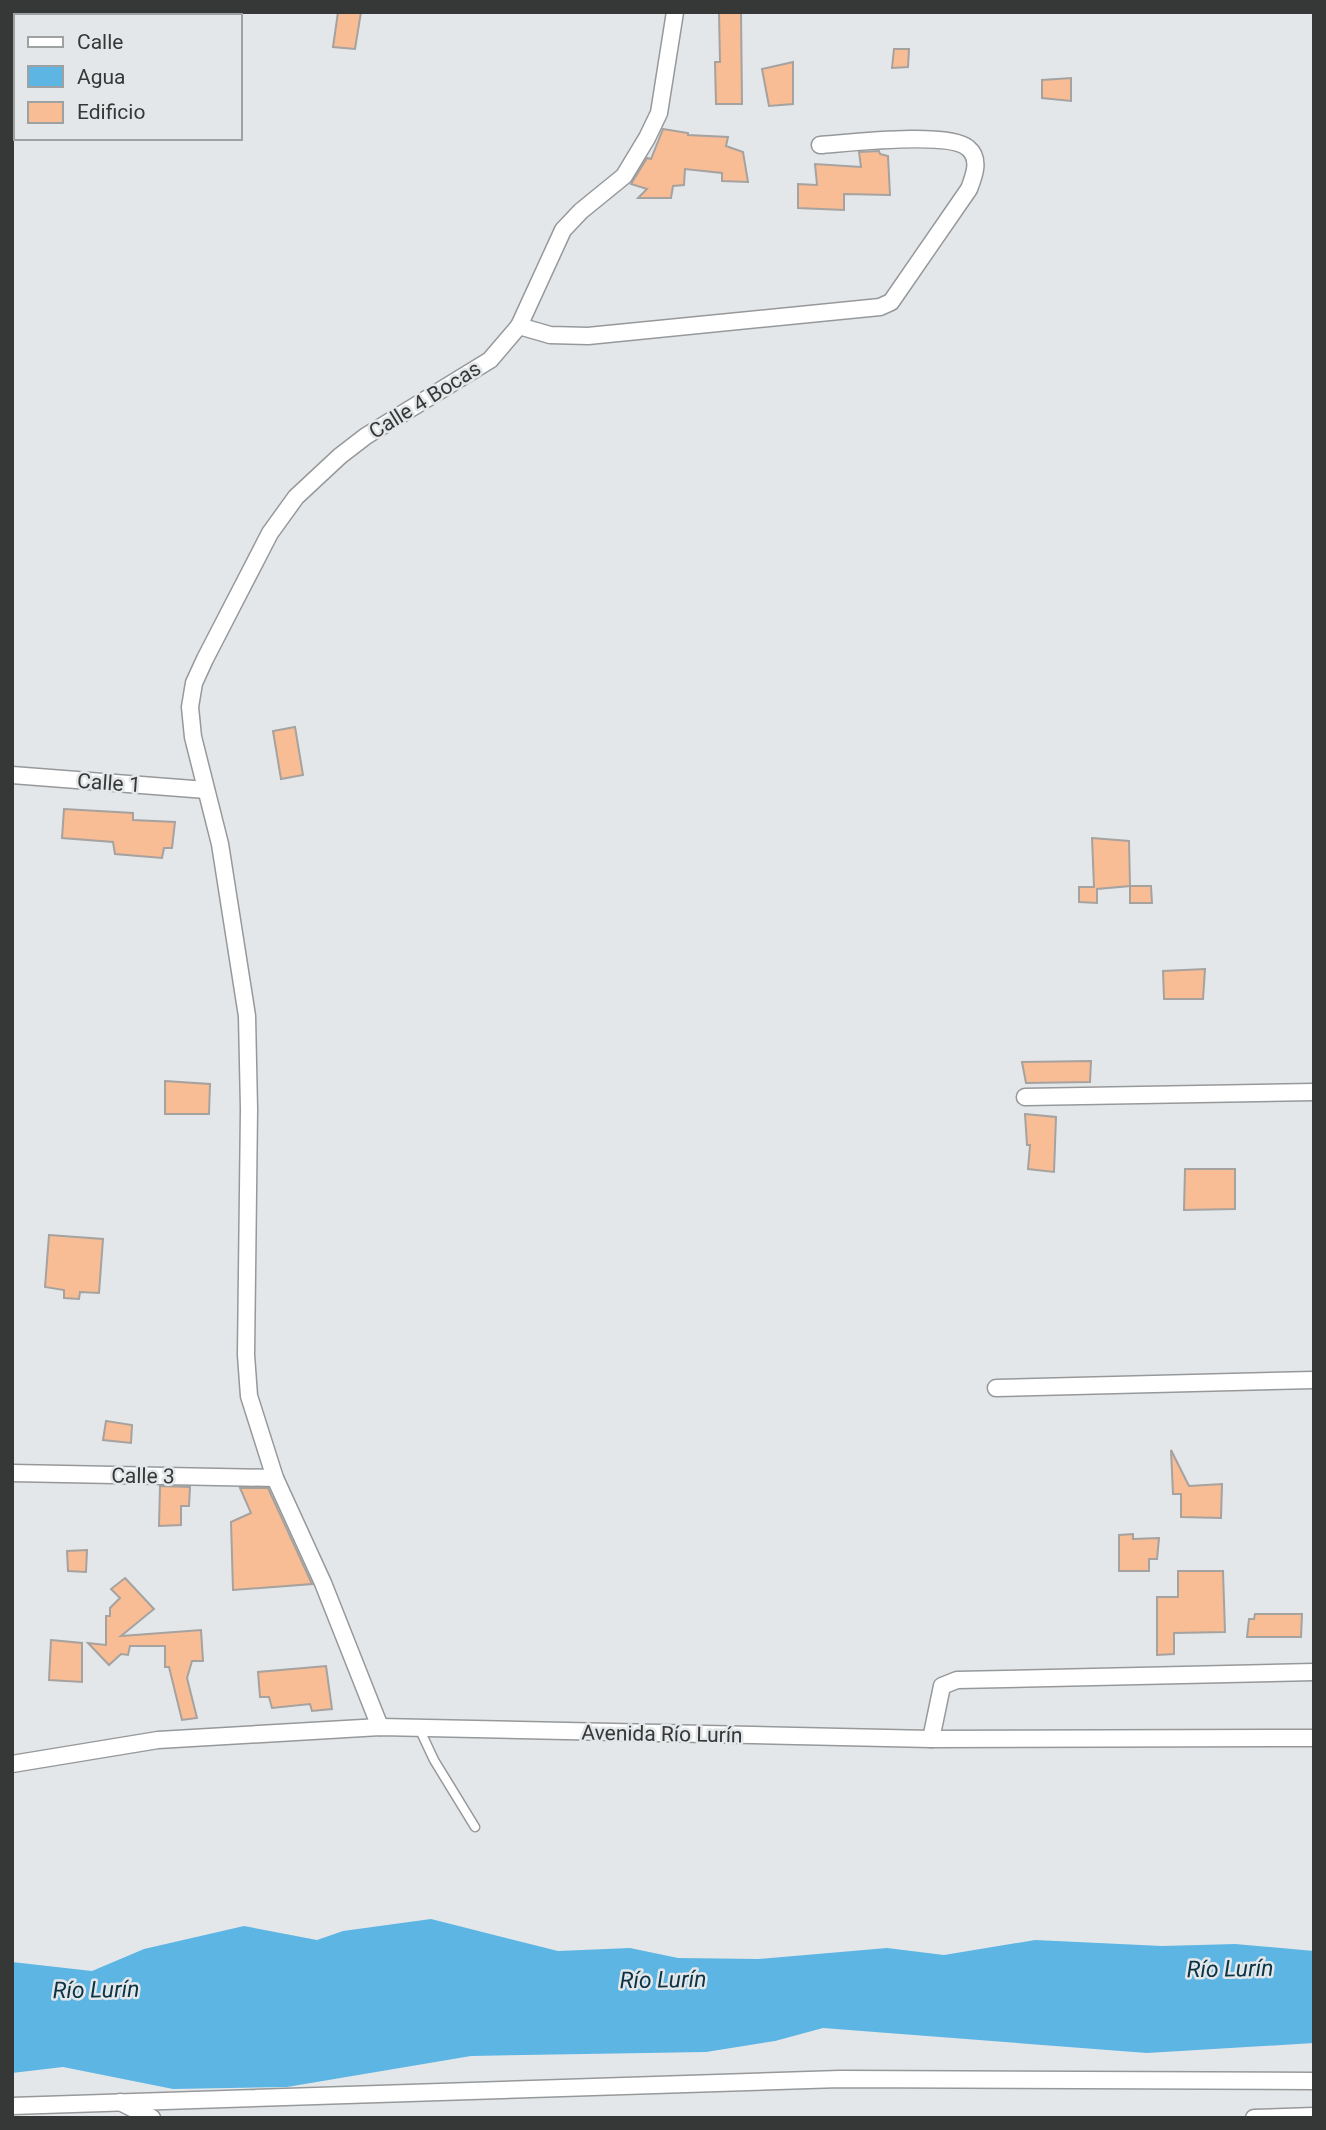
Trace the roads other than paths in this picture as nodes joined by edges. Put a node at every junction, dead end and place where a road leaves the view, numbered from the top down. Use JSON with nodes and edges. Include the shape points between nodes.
{"nodes":[{"id":1,"x":676,"y":12,"type":"edge"},
{"id":2,"x":820,"y":145,"type":"dead end"},
{"id":3,"x":519,"y":326,"type":"junction"},
{"id":4,"x":12,"y":775,"type":"edge"},
{"id":5,"x":206,"y":790,"type":"junction"},
{"id":6,"x":1314,"y":1092,"type":"edge"},
{"id":7,"x":1025,"y":1097,"type":"dead end"},
{"id":8,"x":1314,"y":1381,"type":"edge"},
{"id":9,"x":996,"y":1388,"type":"dead end"},
{"id":10,"x":12,"y":1473,"type":"edge"},
{"id":11,"x":275,"y":1478,"type":"junction"},
{"id":12,"x":1314,"y":1672,"type":"edge"},
{"id":13,"x":380,"y":1727,"type":"junction"},
{"id":14,"x":419,"y":1728,"type":"junction"},
{"id":15,"x":1314,"y":1738,"type":"edge"},
{"id":16,"x":931,"y":1739,"type":"junction"},
{"id":17,"x":12,"y":1764,"type":"edge"},
{"id":18,"x":475,"y":1827,"type":"dead end"},
{"id":19,"x":1314,"y":2081,"type":"edge"},
{"id":20,"x":117,"y":2101,"type":"junction"},
{"id":21,"x":12,"y":2106,"type":"edge"},
{"id":22,"x":1314,"y":2116,"type":"edge"},
{"id":23,"x":152,"y":2118,"type":"edge"},
{"id":24,"x":1254,"y":2118,"type":"edge"}],
"edges":[{"from":1,"to":3,"type":"street","name":"Calle 4 Bocas","via":[[653,126],[624,176],[563,230]]},
{"from":2,"to":3,"type":"street","via":[[944,141],[968,148],[974,156],[969,189],[891,302],[880,307],[588,336],[550,335]]},
{"from":3,"to":5,"type":"street","name":"Calle 4 Bocas","via":[[490,360],[340,456],[296,497],[270,533],[194,683],[190,707],[193,737]]},
{"from":4,"to":5,"type":"street","name":"Calle 1"},
{"from":5,"to":11,"type":"street","name":"Calle 4 Bocas","via":[[247,1016],[246,1355],[249,1396]]},
{"from":6,"to":7,"type":"street"},
{"from":8,"to":9,"type":"street"},
{"from":10,"to":11,"type":"street","name":"Calle 3"},
{"from":11,"to":13,"type":"street","name":"Calle 4 Bocas"},
{"from":12,"to":16,"type":"street","via":[[957,1680],[942,1686],[938,1695]]},
{"from":13,"to":14,"type":"street","name":"Avenida Río Lurín"},
{"from":13,"to":17,"type":"street","name":"Avenida Río Lurín","via":[[125,1743]]},
{"from":14,"to":16,"type":"street","name":"Avenida Río Lurín"},
{"from":14,"to":18,"type":"lane"},
{"from":15,"to":16,"type":"street","name":"Avenida Río Lurín"},
{"from":19,"to":20,"type":"street","via":[[840,2079]]},
{"from":20,"to":21,"type":"street"},
{"from":20,"to":23,"type":"street"},
{"from":22,"to":24,"type":"street"}]}
